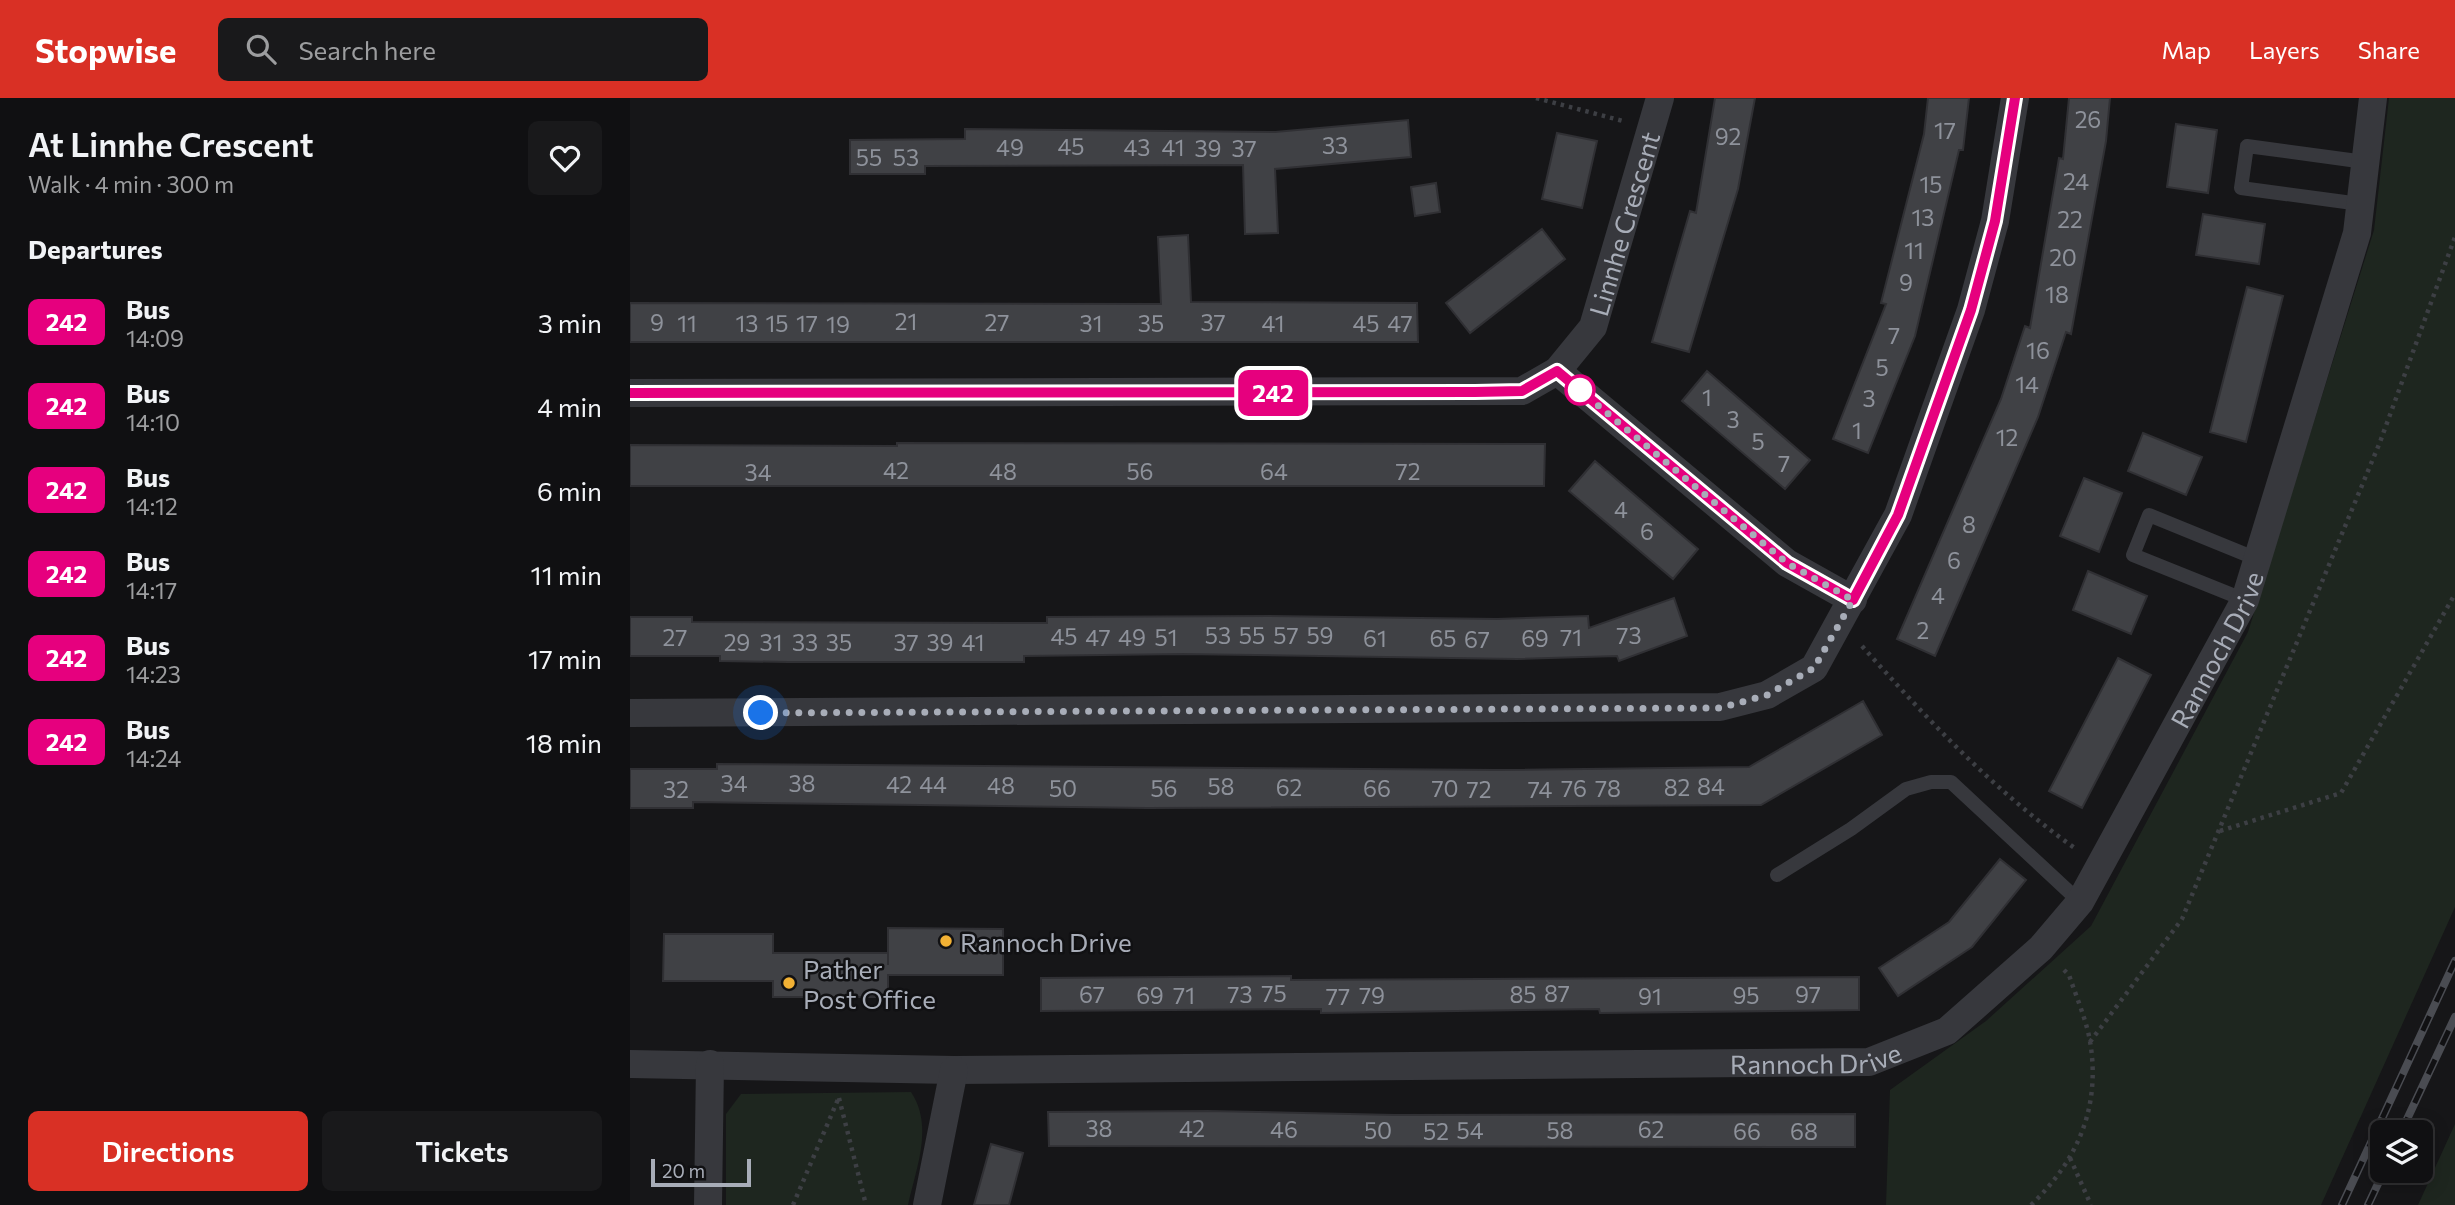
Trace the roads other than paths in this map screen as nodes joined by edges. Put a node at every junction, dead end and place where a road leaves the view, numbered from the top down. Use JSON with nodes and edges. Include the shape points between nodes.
{"nodes":[{"id":1,"x":1660,"y":98,"type":"edge"},
{"id":2,"x":2015,"y":98,"type":"edge"},
{"id":3,"x":2373,"y":98,"type":"edge"},
{"id":4,"x":2365,"y":162,"type":"junction"},
{"id":5,"x":2360,"y":204,"type":"junction"},
{"id":6,"x":1557,"y":371,"type":"junction"},
{"id":7,"x":630,"y":393,"type":"edge"},
{"id":8,"x":2257,"y":559,"type":"junction"},
{"id":9,"x":2245,"y":600,"type":"junction"},
{"id":10,"x":1846,"y":611,"type":"junction"},
{"id":11,"x":630,"y":713,"type":"edge"},
{"id":12,"x":1777,"y":875,"type":"dead end"},
{"id":13,"x":2080,"y":902,"type":"junction"},
{"id":14,"x":630,"y":1064,"type":"edge"},
{"id":15,"x":710,"y":1064,"type":"junction"},
{"id":16,"x":954,"y":1070,"type":"junction"},
{"id":17,"x":708,"y":1205,"type":"edge"},
{"id":18,"x":927,"y":1205,"type":"edge"}],
"edges":[{"from":1,"to":6,"type":"street","name":"Linnhe Crescent","via":[[1593,327]]},
{"from":2,"to":10,"type":"street","via":[[1995,221],[1971,310],[1898,515]]},
{"from":3,"to":4,"type":"street","name":"Rannoch Drive"},
{"from":4,"to":5,"type":"street","name":"Rannoch Drive"},
{"from":4,"to":5,"type":"lane","via":[[2247,146],[2241,188]]},
{"from":5,"to":8,"type":"street","name":"Rannoch Drive","via":[[2357,233]]},
{"from":6,"to":7,"type":"street","name":"Linnhe Crescent","via":[[1522,391]]},
{"from":6,"to":10,"type":"street"},
{"from":8,"to":9,"type":"street","name":"Rannoch Drive"},
{"from":8,"to":9,"type":"lane","via":[[2149,515],[2133,555]]},
{"from":9,"to":13,"type":"street","name":"Rannoch Drive"},
{"from":10,"to":11,"type":"street","via":[[1814,668],[1767,695],[1720,708]]},
{"from":12,"to":13,"type":"lane","via":[[1906,789],[1951,782]]},
{"from":13,"to":16,"type":"street","name":"Rannoch Drive","via":[[2041,948],[1947,1031],[1869,1062]]},
{"from":14,"to":15,"type":"street","name":"Rannoch Drive"},
{"from":15,"to":16,"type":"street","name":"Rannoch Drive"},
{"from":15,"to":17,"type":"street"},
{"from":16,"to":18,"type":"street"}]}
